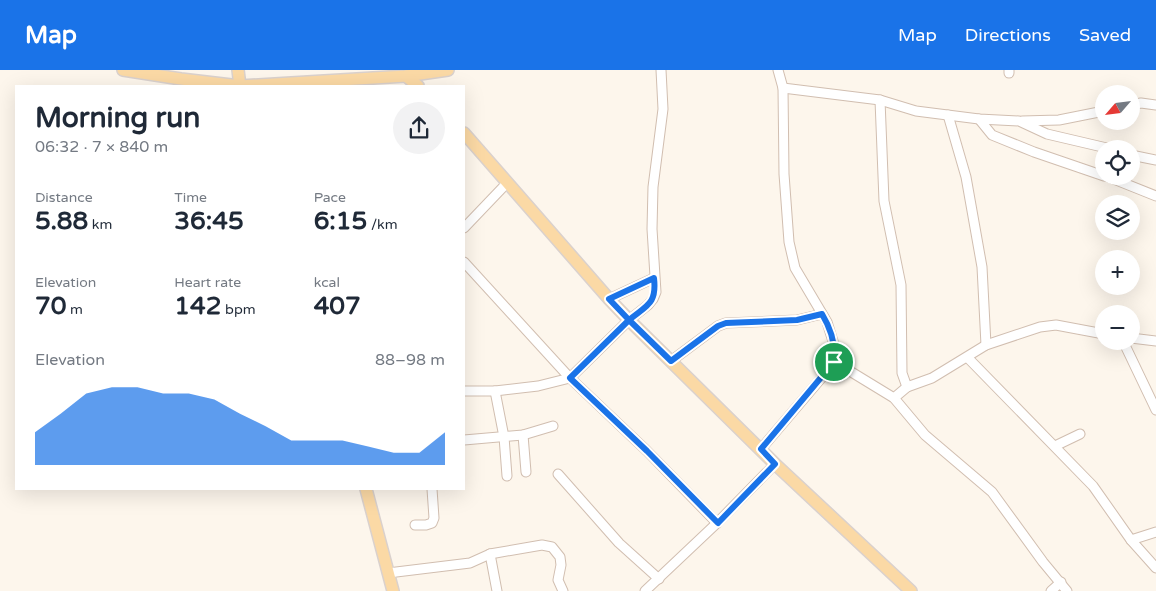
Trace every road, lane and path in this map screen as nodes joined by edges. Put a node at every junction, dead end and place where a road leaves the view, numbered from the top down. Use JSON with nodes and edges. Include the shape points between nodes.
{"nodes":[{"id":1,"x":123,"y":70,"type":"edge"},
{"id":2,"x":238,"y":70,"type":"edge"},
{"id":3,"x":448,"y":70,"type":"edge"},
{"id":4,"x":661,"y":70,"type":"edge"},
{"id":5,"x":778,"y":70,"type":"edge"},
{"id":6,"x":371,"y":74,"type":"edge"},
{"id":7,"x":406,"y":76,"type":"junction"},
{"id":8,"x":232,"y":85,"type":"edge"},
{"id":9,"x":240,"y":85,"type":"edge"},
{"id":10,"x":251,"y":85,"type":"edge"},
{"id":11,"x":417,"y":85,"type":"edge"},
{"id":12,"x":783,"y":88,"type":"junction"},
{"id":13,"x":880,"y":100,"type":"junction"},
{"id":14,"x":1140,"y":103,"type":"edge"},
{"id":15,"x":1156,"y":105,"type":"edge"},
{"id":16,"x":1095,"y":112,"type":"edge"},
{"id":17,"x":948,"y":115,"type":"junction"},
{"id":18,"x":979,"y":119,"type":"junction"},
{"id":19,"x":1019,"y":121,"type":"junction"},
{"id":20,"x":465,"y":134,"type":"edge"},
{"id":21,"x":1095,"y":145,"type":"edge"},
{"id":22,"x":1140,"y":157,"type":"edge"},
{"id":23,"x":1156,"y":160,"type":"edge"},
{"id":24,"x":1095,"y":173,"type":"edge"},
{"id":25,"x":507,"y":183,"type":"junction"},
{"id":26,"x":1128,"y":185,"type":"edge"},
{"id":27,"x":1156,"y":196,"type":"edge"},
{"id":28,"x":465,"y":227,"type":"edge"},
{"id":29,"x":465,"y":263,"type":"edge"},
{"id":30,"x":654,"y":278,"type":"junction"},
{"id":31,"x":609,"y":299,"type":"junction"},
{"id":32,"x":822,"y":314,"type":"junction"},
{"id":33,"x":629,"y":320,"type":"junction"},
{"id":34,"x":1095,"y":332,"type":"edge"},
{"id":35,"x":1140,"y":339,"type":"edge"},
{"id":36,"x":1156,"y":342,"type":"edge"},
{"id":37,"x":986,"y":345,"type":"junction"},
{"id":38,"x":1127,"y":350,"type":"edge"},
{"id":39,"x":968,"y":358,"type":"junction"},
{"id":40,"x":671,"y":361,"type":"junction"},
{"id":41,"x":834,"y":362,"type":"junction"},
{"id":42,"x":570,"y":378,"type":"junction"},
{"id":43,"x":907,"y":387,"type":"junction"},
{"id":44,"x":465,"y":391,"type":"edge"},
{"id":45,"x":494,"y":391,"type":"junction"},
{"id":46,"x":894,"y":398,"type":"junction"},
{"id":47,"x":1156,"y":410,"type":"edge"},
{"id":48,"x":553,"y":426,"type":"dead end"},
{"id":49,"x":1080,"y":434,"type":"dead end"},
{"id":50,"x":523,"y":435,"type":"junction"},
{"id":51,"x":504,"y":437,"type":"junction"},
{"id":52,"x":465,"y":440,"type":"edge"},
{"id":53,"x":1055,"y":446,"type":"junction"},
{"id":54,"x":761,"y":449,"type":"junction"},
{"id":55,"x":775,"y":464,"type":"junction"},
{"id":56,"x":526,"y":472,"type":"dead end"},
{"id":57,"x":558,"y":474,"type":"dead end"},
{"id":58,"x":506,"y":476,"type":"dead end"},
{"id":59,"x":366,"y":490,"type":"edge"},
{"id":60,"x":432,"y":490,"type":"edge"},
{"id":61,"x":718,"y":523,"type":"junction"},
{"id":62,"x":415,"y":525,"type":"dead end"},
{"id":63,"x":1156,"y":532,"type":"edge"},
{"id":64,"x":1131,"y":540,"type":"junction"},
{"id":65,"x":490,"y":554,"type":"junction"},
{"id":66,"x":1156,"y":568,"type":"edge"},
{"id":67,"x":388,"y":573,"type":"junction"},
{"id":68,"x":659,"y":579,"type":"junction"},
{"id":69,"x":1061,"y":582,"type":"junction"},
{"id":70,"x":394,"y":591,"type":"edge"},
{"id":71,"x":497,"y":591,"type":"edge"},
{"id":72,"x":563,"y":591,"type":"edge"},
{"id":73,"x":645,"y":591,"type":"edge"},
{"id":74,"x":910,"y":591,"type":"edge"},
{"id":75,"x":1051,"y":591,"type":"edge"},
{"id":76,"x":1068,"y":591,"type":"edge"}],
"edges":[{"from":1,"to":8,"type":"main road"},
{"from":2,"to":9,"type":"main road"},
{"from":3,"to":7,"type":"main road"},
{"from":4,"to":30,"type":"street","via":[[663,109],[652,212]]},
{"from":5,"to":12,"type":"street"},
{"from":6,"to":7,"type":"main road"},
{"from":6,"to":10,"type":"main road"},
{"from":7,"to":11,"type":"main road"},
{"from":12,"to":13,"type":"street"},
{"from":12,"to":32,"type":"street","via":[[789,242],[794,268]]},
{"from":13,"to":17,"type":"street","via":[[916,111]]},
{"from":13,"to":43,"type":"street","via":[[884,201],[901,285],[902,373]]},
{"from":14,"to":15,"type":"street"},
{"from":16,"to":19,"type":"street","via":[[1059,120]]},
{"from":17,"to":18,"type":"street"},
{"from":17,"to":37,"type":"street","via":[[966,176],[982,267]]},
{"from":18,"to":19,"type":"street"},
{"from":18,"to":24,"type":"street","via":[[992,135]]},
{"from":19,"to":21,"type":"street","via":[[1047,134]]},
{"from":20,"to":25,"type":"main road"},
{"from":22,"to":23,"type":"street"},
{"from":25,"to":28,"type":"street"},
{"from":25,"to":31,"type":"main road"},
{"from":26,"to":27,"type":"street"},
{"from":29,"to":42,"type":"street"},
{"from":30,"to":31,"type":"street"},
{"from":30,"to":33,"type":"street","via":[[656,292],[653,299]]},
{"from":31,"to":33,"type":"main road"},
{"from":32,"to":40,"type":"street","via":[[797,320],[726,323]]},
{"from":32,"to":41,"type":"street","via":[[836,351]]},
{"from":33,"to":40,"type":"main road"},
{"from":33,"to":42,"type":"street"},
{"from":34,"to":37,"type":"street","via":[[1056,325]]},
{"from":35,"to":36,"type":"street"},
{"from":37,"to":39,"type":"street"},
{"from":38,"to":47,"type":"street"},
{"from":39,"to":43,"type":"street","via":[[932,378]]},
{"from":39,"to":53,"type":"street"},
{"from":40,"to":54,"type":"main road"},
{"from":41,"to":46,"type":"street"},
{"from":41,"to":54,"type":"street"},
{"from":42,"to":45,"type":"street"},
{"from":42,"to":61,"type":"street"},
{"from":43,"to":46,"type":"street"},
{"from":44,"to":45,"type":"street"},
{"from":45,"to":51,"type":"street"},
{"from":46,"to":69,"type":"street","via":[[925,435],[992,492]]},
{"from":48,"to":50,"type":"street"},
{"from":49,"to":53,"type":"street"},
{"from":50,"to":51,"type":"street"},
{"from":50,"to":56,"type":"street"},
{"from":51,"to":52,"type":"street"},
{"from":51,"to":58,"type":"street"},
{"from":53,"to":64,"type":"street","via":[[1093,486]]},
{"from":54,"to":55,"type":"main road"},
{"from":55,"to":61,"type":"street"},
{"from":55,"to":74,"type":"main road"},
{"from":57,"to":68,"type":"street","via":[[619,543]]},
{"from":59,"to":67,"type":"main road"},
{"from":60,"to":62,"type":"street","via":[[432,523]]},
{"from":61,"to":68,"type":"street"},
{"from":63,"to":64,"type":"street"},
{"from":64,"to":66,"type":"street"},
{"from":65,"to":67,"type":"street","via":[[470,562]]},
{"from":65,"to":71,"type":"street"},
{"from":65,"to":72,"type":"street","via":[[542,545],[552,547],[560,557],[558,580]]},
{"from":67,"to":70,"type":"main road"},
{"from":68,"to":73,"type":"street"},
{"from":69,"to":75,"type":"street"},
{"from":69,"to":76,"type":"street"}]}
